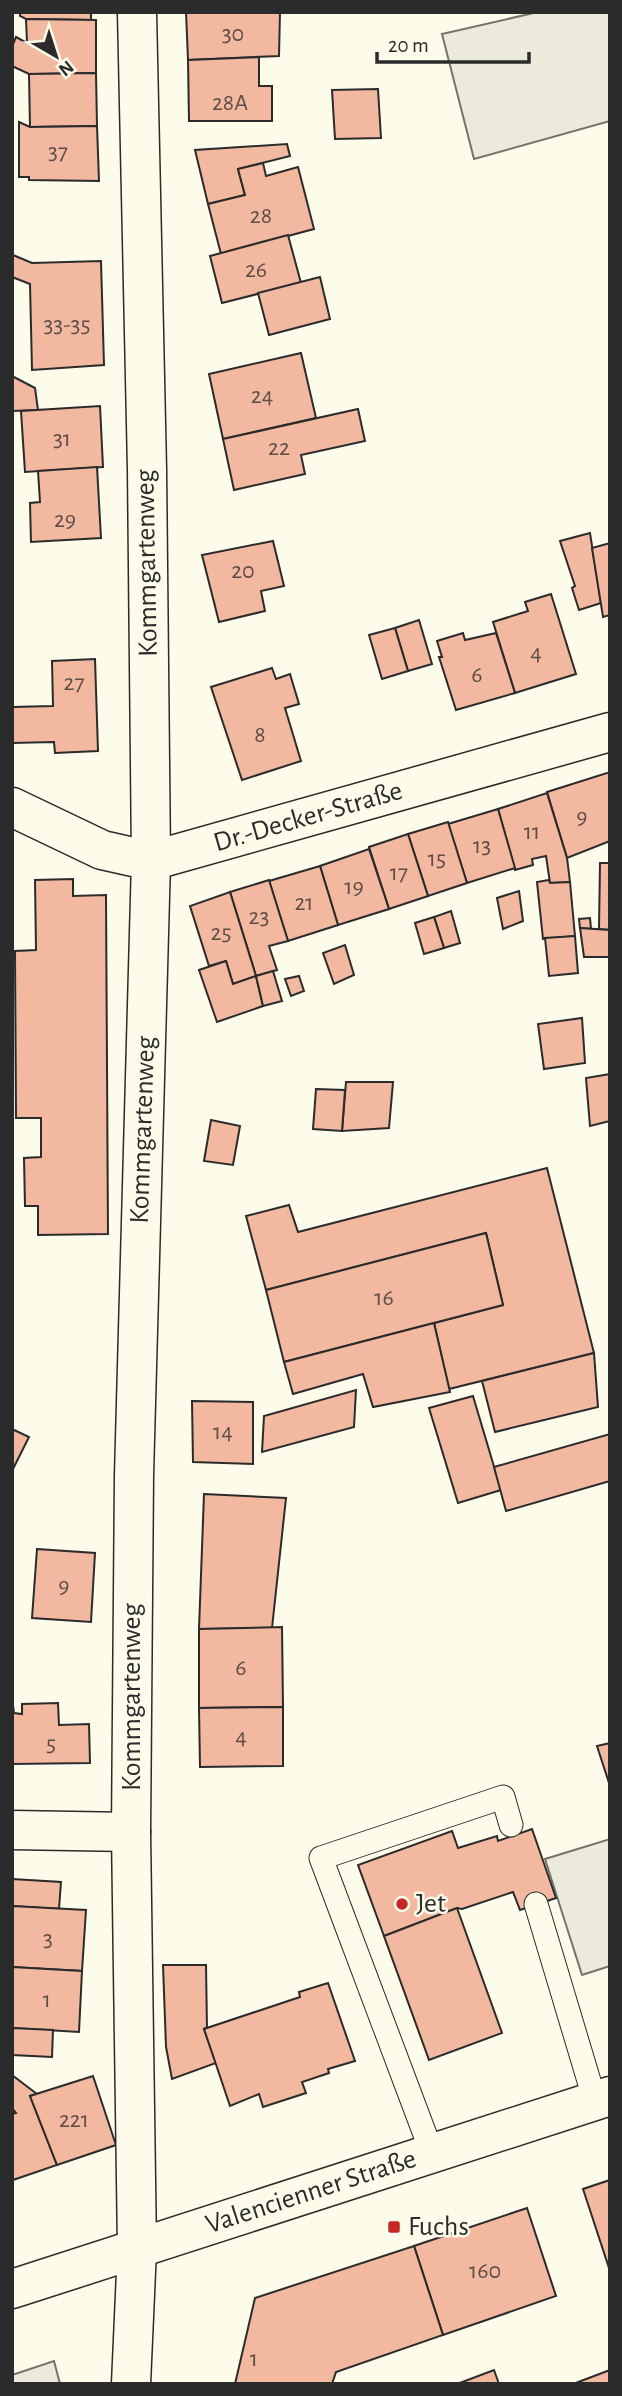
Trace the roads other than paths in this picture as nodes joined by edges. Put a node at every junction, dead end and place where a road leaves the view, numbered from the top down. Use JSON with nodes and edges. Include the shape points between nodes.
{"nodes":[{"id":1,"x":137,"y":12,"type":"edge"},
{"id":2,"x":610,"y":732,"type":"edge"},
{"id":3,"x":12,"y":807,"type":"edge"},
{"id":4,"x":151,"y":861,"type":"junction"},
{"id":5,"x":511,"y":1825,"type":"dead end"},
{"id":6,"x":12,"y":1830,"type":"edge"},
{"id":7,"x":131,"y":1832,"type":"junction"},
{"id":8,"x":536,"y":1905,"type":"dead end"},
{"id":9,"x":602,"y":2099,"type":"edge"},
{"id":10,"x":432,"y":2153,"type":"junction"},
{"id":11,"x":137,"y":2249,"type":"junction"},
{"id":12,"x":12,"y":2289,"type":"edge"},
{"id":13,"x":131,"y":2384,"type":"edge"}],
"edges":[{"from":1,"to":4,"type":"street","name":"Kommgartenweg"},
{"from":2,"to":4,"type":"street","name":"Dr.-Decker-Straße"},
{"from":3,"to":4,"type":"street","name":"Dr.-Decker-Straße","via":[[102,850]]},
{"from":4,"to":7,"type":"street","name":"Kommgartenweg","via":[[134,1475]]},
{"from":5,"to":10,"type":"lane","via":[[503,1797],[321,1857]]},
{"from":6,"to":7,"type":"street"},
{"from":7,"to":11,"type":"street","name":"Kommgartenweg"},
{"from":8,"to":9,"type":"lane"},
{"from":9,"to":10,"type":"street","name":"Valencienner Straße"},
{"from":10,"to":11,"type":"street","name":"Valencienner Straße"},
{"from":11,"to":12,"type":"street","name":"Valencienner Straße"},
{"from":11,"to":13,"type":"street","name":"Kommgartenweg"}]}
